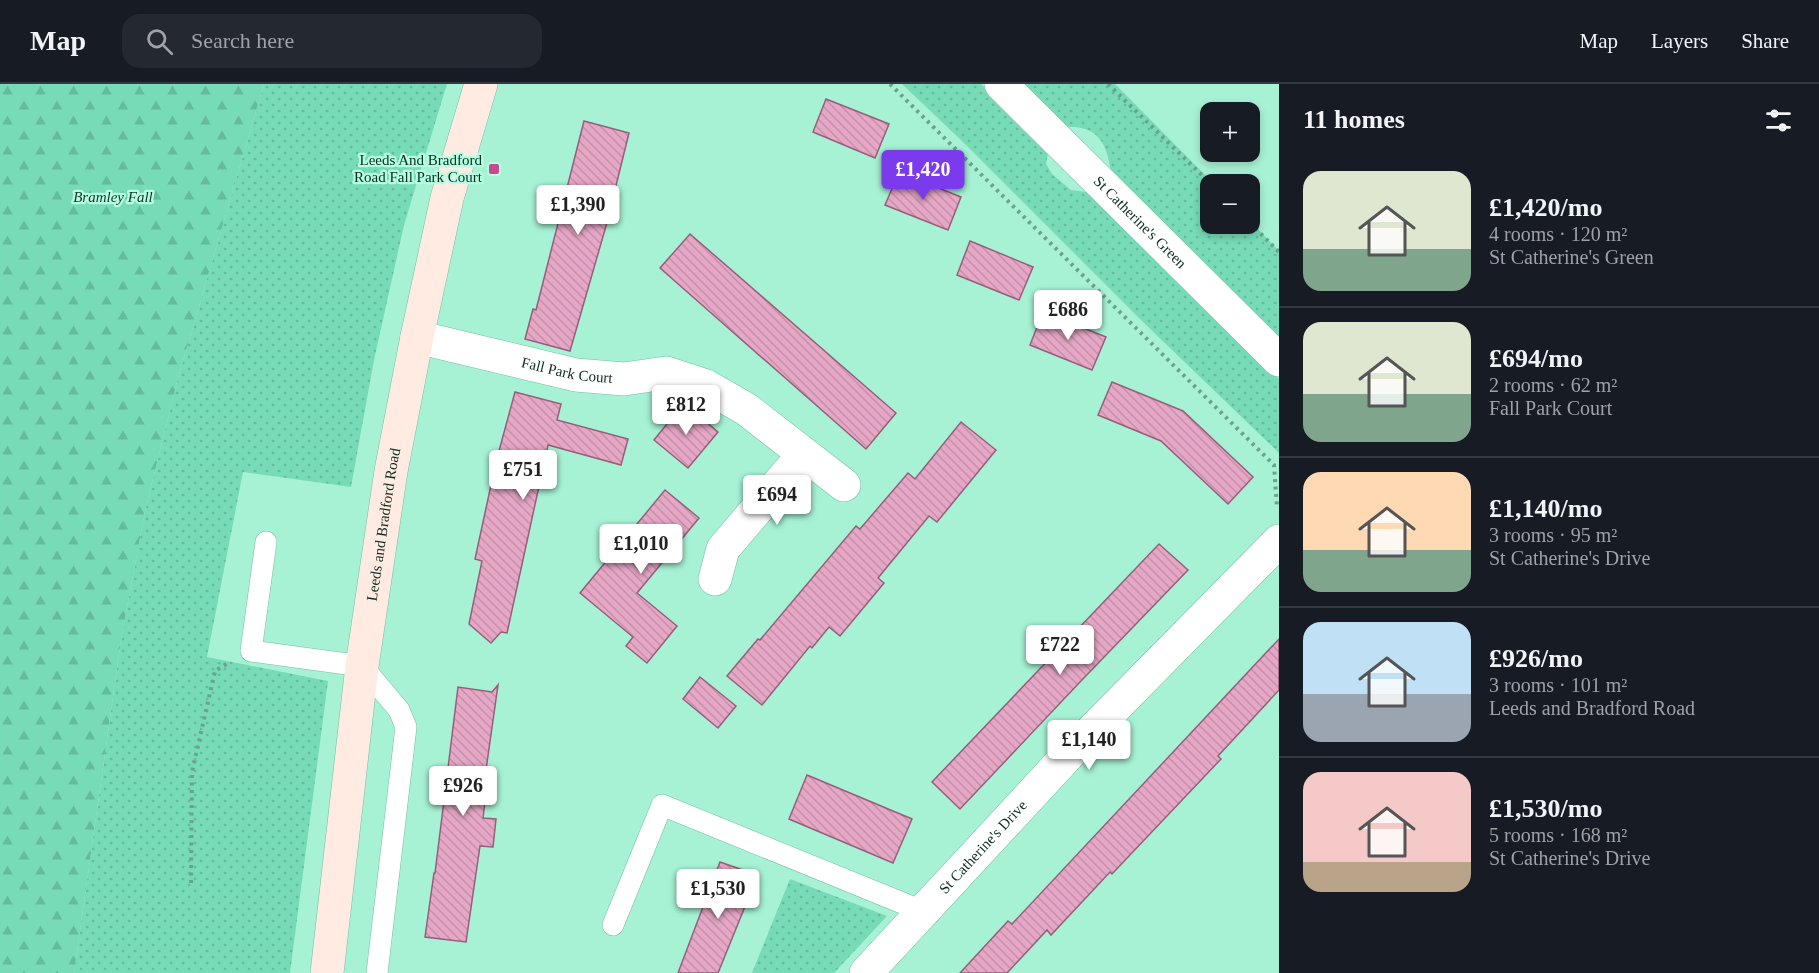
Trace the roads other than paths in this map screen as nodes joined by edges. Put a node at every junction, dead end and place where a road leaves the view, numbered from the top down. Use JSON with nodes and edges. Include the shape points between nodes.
{"nodes":[{"id":1,"x":482,"y":84,"type":"edge"},
{"id":2,"x":1001,"y":84,"type":"edge"},
{"id":3,"x":417,"y":337,"type":"junction"},
{"id":4,"x":1279,"y":360,"type":"edge"},
{"id":5,"x":804,"y":454,"type":"junction"},
{"id":6,"x":844,"y":485,"type":"dead end"},
{"id":7,"x":266,"y":542,"type":"dead end"},
{"id":8,"x":1279,"y":542,"type":"edge"},
{"id":9,"x":715,"y":579,"type":"dead end"},
{"id":10,"x":362,"y":666,"type":"junction"},
{"id":11,"x":922,"y":911,"type":"junction"},
{"id":12,"x":613,"y":925,"type":"dead end"},
{"id":13,"x":327,"y":973,"type":"edge"},
{"id":14,"x":377,"y":973,"type":"edge"},
{"id":15,"x":866,"y":973,"type":"edge"}],
"edges":[{"from":1,"to":3,"type":"main road","name":"Leeds and Bradford Road","via":[[447,198]]},
{"from":2,"to":4,"type":"street","name":"St Catherine's Green"},
{"from":3,"to":5,"type":"street","name":"Fall Park Court","via":[[576,375],[624,379],[666,373],[706,387],[746,409]]},
{"from":3,"to":10,"type":"main road","name":"Leeds and Bradford Road","via":[[391,471]]},
{"from":5,"to":6,"type":"street","name":"Fall Park Court"},
{"from":5,"to":9,"type":"street","via":[[723,549]]},
{"from":7,"to":10,"type":"lane","via":[[251,651]]},
{"from":8,"to":11,"type":"street","name":"St Catherine's Drive","via":[[1068,755]]},
{"from":10,"to":13,"type":"main road","name":"Leeds and Bradford Road"},
{"from":10,"to":14,"type":"lane","via":[[399,710],[406,727]]},
{"from":11,"to":12,"type":"lane","via":[[662,805]]},
{"from":11,"to":15,"type":"street","name":"St Catherine's Drive"}]}
